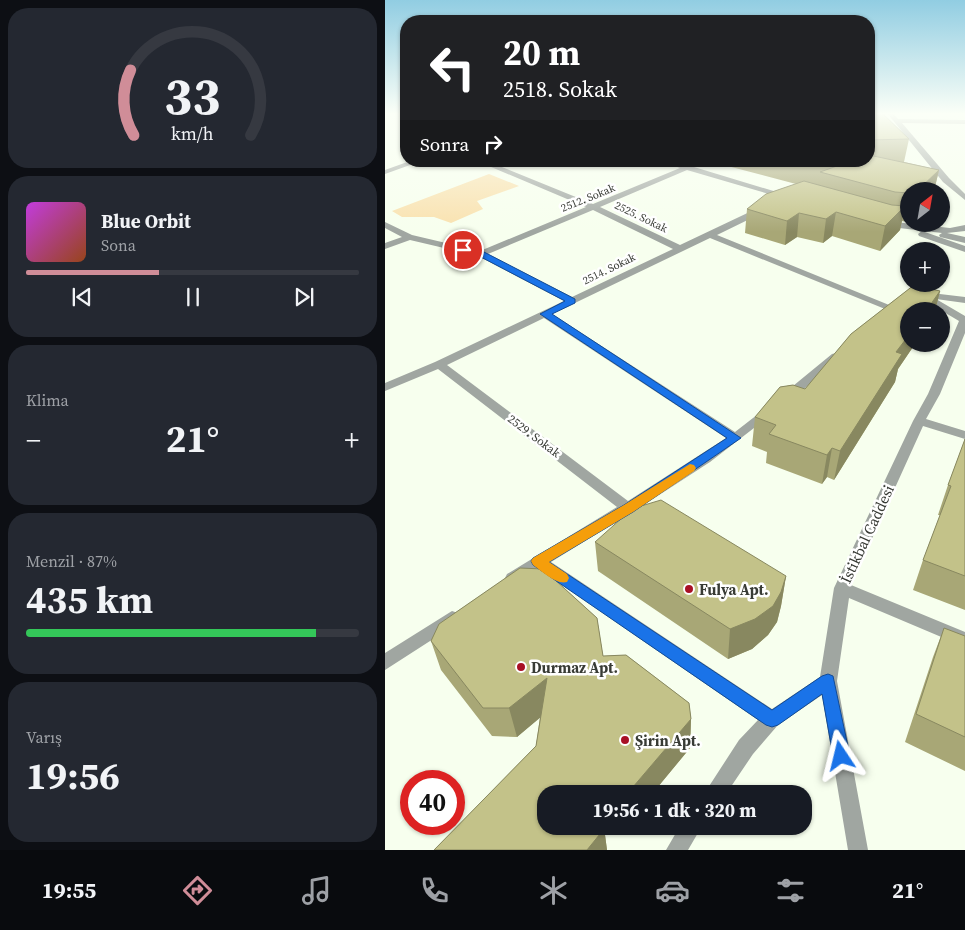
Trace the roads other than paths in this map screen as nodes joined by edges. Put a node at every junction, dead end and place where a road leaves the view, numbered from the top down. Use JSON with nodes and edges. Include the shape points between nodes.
{"nodes":[{"id":1,"x":923,"y":153,"type":"edge"},
{"id":2,"x":400,"y":167,"type":"edge"},
{"id":3,"x":495,"y":167,"type":"edge"},
{"id":4,"x":682,"y":167,"type":"edge"},
{"id":5,"x":692,"y":167,"type":"edge"},
{"id":6,"x":688,"y":169,"type":"junction"},
{"id":7,"x":385,"y":172,"type":"edge"},
{"id":8,"x":965,"y":198,"type":"edge"},
{"id":9,"x":595,"y":208,"type":"junction"},
{"id":10,"x":883,"y":223,"type":"junction"},
{"id":11,"x":385,"y":225,"type":"edge"},
{"id":12,"x":965,"y":228,"type":"edge"},
{"id":13,"x":710,"y":235,"type":"junction"},
{"id":14,"x":409,"y":237,"type":"junction"},
{"id":15,"x":965,"y":240,"type":"edge"},
{"id":16,"x":385,"y":246,"type":"edge"},
{"id":17,"x":680,"y":249,"type":"junction"},
{"id":18,"x":965,"y":249,"type":"edge"},
{"id":19,"x":481,"y":254,"type":"junction"},
{"id":20,"x":965,"y":300,"type":"edge"},
{"id":21,"x":572,"y":301,"type":"junction"},
{"id":22,"x":907,"y":302,"type":"joint"},
{"id":23,"x":900,"y":307,"type":"edge"},
{"id":24,"x":965,"y":309,"type":"edge"},
{"id":25,"x":545,"y":314,"type":"junction"},
{"id":26,"x":950,"y":315,"type":"edge"},
{"id":27,"x":965,"y":320,"type":"edge"},
{"id":28,"x":879,"y":321,"type":"edge"},
{"id":29,"x":849,"y":346,"type":"edge"},
{"id":30,"x":439,"y":364,"type":"junction"},
{"id":31,"x":385,"y":387,"type":"edge"},
{"id":32,"x":919,"y":421,"type":"junction"},
{"id":33,"x":965,"y":435,"type":"edge"},
{"id":34,"x":735,"y":438,"type":"junction"},
{"id":35,"x":629,"y":509,"type":"junction"},
{"id":36,"x":538,"y":561,"type":"junction"},
{"id":37,"x":498,"y":588,"type":"edge"},
{"id":38,"x":842,"y":588,"type":"junction"},
{"id":39,"x":466,"y":609,"type":"edge"},
{"id":40,"x":965,"y":640,"type":"edge"},
{"id":41,"x":385,"y":662,"type":"edge"},
{"id":42,"x":828,"y":681,"type":"junction"},
{"id":43,"x":772,"y":719,"type":"junction"},
{"id":44,"x":720,"y":785,"type":"edge"},
{"id":45,"x":686,"y":835,"type":"edge"},
{"id":46,"x":676,"y":850,"type":"edge"},
{"id":47,"x":859,"y":850,"type":"edge"}],
"edges":[{"from":1,"to":8,"type":"street"},
{"from":2,"to":7,"type":"street"},
{"from":3,"to":9,"type":"street","name":"2525. Sokak"},
{"from":4,"to":6,"type":"street"},
{"from":5,"to":6,"type":"street","name":"2512. Sokak"},
{"from":6,"to":9,"type":"street","name":"2512. Sokak"},
{"from":6,"to":13,"type":"street","name":"2514. Sokak","via":[[793,198]]},
{"from":9,"to":17,"type":"street","name":"2525. Sokak"},
{"from":9,"to":19,"type":"street","name":"2512. Sokak"},
{"from":10,"to":12,"type":"street","via":[[950,231]]},
{"from":10,"to":15,"type":"street"},
{"from":10,"to":18,"type":"street"},
{"from":11,"to":14,"type":"street"},
{"from":13,"to":17,"type":"street","name":"2514. Sokak"},
{"from":13,"to":22,"type":"street"},
{"from":14,"to":16,"type":"street"},
{"from":14,"to":19,"type":"street"},
{"from":17,"to":21,"type":"street","name":"2514. Sokak"},
{"from":19,"to":21,"type":"street"},
{"from":20,"to":22,"type":"street","via":[[935,295]]},
{"from":21,"to":25,"type":"street","name":"2514. Sokak"},
{"from":23,"to":28,"type":"street"},
{"from":24,"to":27,"type":"street"},
{"from":25,"to":30,"type":"street","name":"2514. Sokak"},
{"from":25,"to":34,"type":"street"},
{"from":26,"to":27,"type":"street"},
{"from":27,"to":32,"type":"street","name":"İstikbal Caddesi"},
{"from":29,"to":34,"type":"street"},
{"from":30,"to":31,"type":"street","name":"2514. Sokak"},
{"from":30,"to":35,"type":"street","name":"2529. Sokak"},
{"from":32,"to":33,"type":"street"},
{"from":32,"to":38,"type":"street","name":"İstikbal Caddesi"},
{"from":34,"to":35,"type":"street"},
{"from":35,"to":36,"type":"street"},
{"from":36,"to":37,"type":"street"},
{"from":36,"to":43,"type":"street"},
{"from":38,"to":40,"type":"street"},
{"from":38,"to":42,"type":"street","name":"İstikbal Caddesi"},
{"from":39,"to":41,"type":"street"},
{"from":42,"to":43,"type":"street"},
{"from":42,"to":47,"type":"street","name":"İstikbal Caddesi"},
{"from":43,"to":44,"type":"street","via":[[746,747]]},
{"from":45,"to":46,"type":"street"}]}
